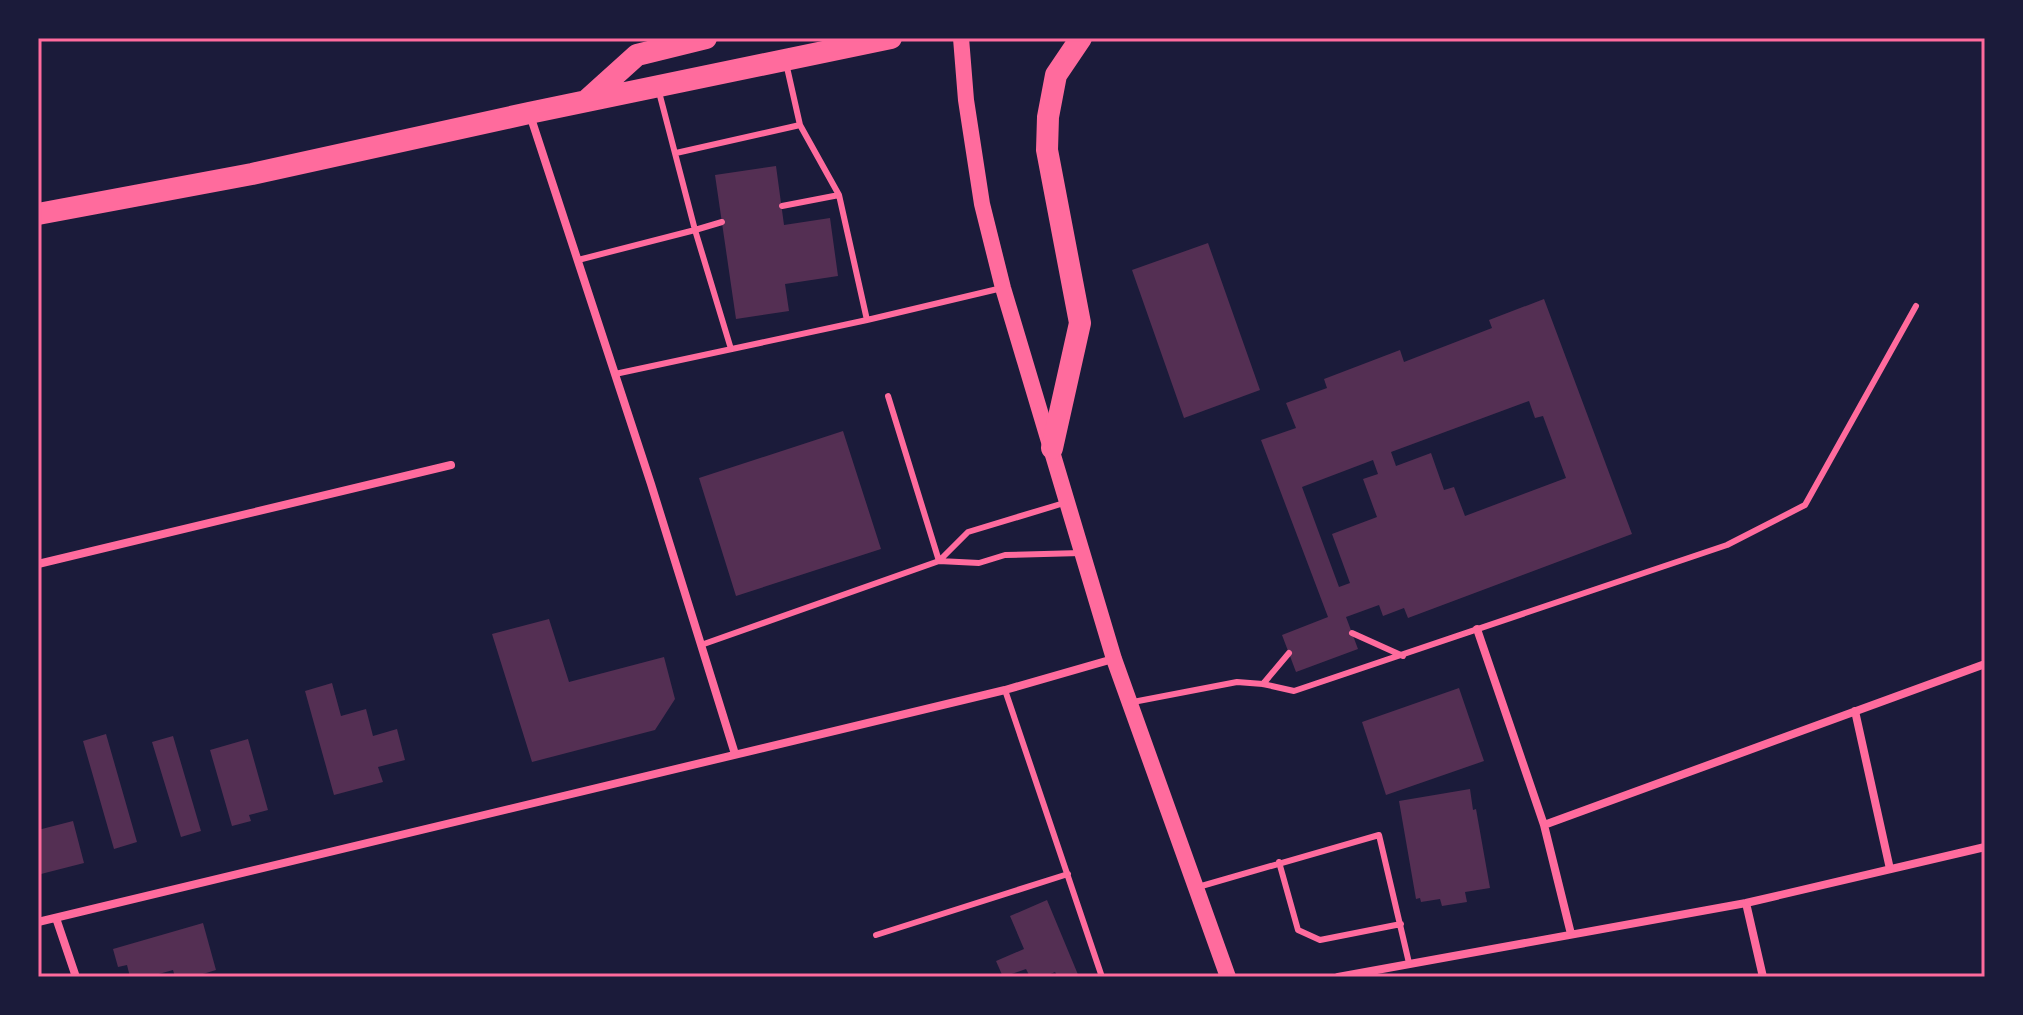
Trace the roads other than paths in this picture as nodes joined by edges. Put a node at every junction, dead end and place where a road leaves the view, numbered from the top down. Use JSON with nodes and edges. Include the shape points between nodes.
{"nodes":[{"id":1,"x":706,"y":38,"type":"edge"},
{"id":2,"x":891,"y":38,"type":"edge"},
{"id":3,"x":961,"y":38,"type":"edge"},
{"id":4,"x":1081,"y":38,"type":"edge"},
{"id":5,"x":786,"y":61,"type":"junction"},
{"id":6,"x":657,"y":87,"type":"junction"},
{"id":7,"x":586,"y":101,"type":"junction"},
{"id":8,"x":529,"y":113,"type":"junction"},
{"id":9,"x":800,"y":125,"type":"junction"},
{"id":10,"x":676,"y":153,"type":"junction"},
{"id":11,"x":839,"y":195,"type":"junction"},
{"id":12,"x":782,"y":206,"type":"dead end"},
{"id":13,"x":38,"y":214,"type":"edge"},
{"id":14,"x":722,"y":222,"type":"dead end"},
{"id":15,"x":695,"y":230,"type":"junction"},
{"id":16,"x":578,"y":260,"type":"junction"},
{"id":17,"x":1003,"y":288,"type":"junction"},
{"id":18,"x":1916,"y":306,"type":"dead end"},
{"id":19,"x":867,"y":320,"type":"junction"},
{"id":20,"x":731,"y":349,"type":"junction"},
{"id":21,"x":615,"y":374,"type":"junction"},
{"id":22,"x":888,"y":396,"type":"dead end"},
{"id":23,"x":1052,"y":448,"type":"junction"},
{"id":24,"x":451,"y":465,"type":"dead end"},
{"id":25,"x":1067,"y":502,"type":"junction"},
{"id":26,"x":1081,"y":553,"type":"junction"},
{"id":27,"x":939,"y":561,"type":"junction"},
{"id":28,"x":38,"y":564,"type":"edge"},
{"id":29,"x":1477,"y":629,"type":"junction"},
{"id":30,"x":1352,"y":633,"type":"dead end"},
{"id":31,"x":701,"y":645,"type":"junction"},
{"id":32,"x":1289,"y":653,"type":"dead end"},
{"id":33,"x":1403,"y":656,"type":"junction"},
{"id":34,"x":1114,"y":659,"type":"junction"},
{"id":35,"x":1985,"y":664,"type":"edge"},
{"id":36,"x":1263,"y":684,"type":"junction"},
{"id":37,"x":1005,"y":690,"type":"junction"},
{"id":38,"x":1128,"y":703,"type":"junction"},
{"id":39,"x":1855,"y":711,"type":"junction"},
{"id":40,"x":735,"y":754,"type":"junction"},
{"id":41,"x":1544,"y":825,"type":"junction"},
{"id":42,"x":1985,"y":847,"type":"edge"},
{"id":43,"x":1279,"y":862,"type":"junction"},
{"id":44,"x":1890,"y":869,"type":"junction"},
{"id":45,"x":1068,"y":874,"type":"junction"},
{"id":46,"x":1197,"y":887,"type":"junction"},
{"id":47,"x":1746,"y":903,"type":"junction"},
{"id":48,"x":56,"y":918,"type":"junction"},
{"id":49,"x":38,"y":922,"type":"edge"},
{"id":50,"x":1401,"y":924,"type":"junction"},
{"id":51,"x":1571,"y":934,"type":"junction"},
{"id":52,"x":876,"y":935,"type":"dead end"},
{"id":53,"x":1409,"y":963,"type":"junction"},
{"id":54,"x":76,"y":977,"type":"edge"},
{"id":55,"x":1102,"y":977,"type":"edge"},
{"id":56,"x":1228,"y":977,"type":"edge"},
{"id":57,"x":1338,"y":977,"type":"edge"},
{"id":58,"x":1763,"y":977,"type":"edge"}],
"edges":[{"from":1,"to":7,"type":"highway","via":[[637,55]]},
{"from":2,"to":5,"type":"highway"},
{"from":3,"to":17,"type":"main road","via":[[982,204]]},
{"from":4,"to":23,"type":"highway","via":[[1056,75],[1048,117],[1047,150],[1080,323]]},
{"from":5,"to":6,"type":"highway"},
{"from":5,"to":9,"type":"lane"},
{"from":6,"to":7,"type":"highway"},
{"from":6,"to":10,"type":"lane"},
{"from":7,"to":8,"type":"highway"},
{"from":8,"to":13,"type":"highway"},
{"from":8,"to":16,"type":"street"},
{"from":9,"to":10,"type":"lane"},
{"from":9,"to":11,"type":"lane"},
{"from":10,"to":15,"type":"lane"},
{"from":11,"to":12,"type":"lane"},
{"from":11,"to":19,"type":"lane"},
{"from":14,"to":15,"type":"lane"},
{"from":15,"to":16,"type":"lane"},
{"from":15,"to":20,"type":"lane"},
{"from":16,"to":21,"type":"street"},
{"from":17,"to":19,"type":"lane"},
{"from":17,"to":23,"type":"main road"},
{"from":18,"to":29,"type":"lane","via":[[1805,505],[1727,545]]},
{"from":19,"to":20,"type":"lane"},
{"from":20,"to":21,"type":"lane"},
{"from":21,"to":31,"type":"street"},
{"from":22,"to":27,"type":"lane"},
{"from":23,"to":25,"type":"main road"},
{"from":24,"to":28,"type":"street"},
{"from":25,"to":26,"type":"main road"},
{"from":25,"to":27,"type":"lane","via":[[968,532]]},
{"from":26,"to":27,"type":"lane","via":[[1005,555],[979,563]]},
{"from":26,"to":34,"type":"main road"},
{"from":27,"to":31,"type":"lane"},
{"from":29,"to":33,"type":"lane"},
{"from":29,"to":41,"type":"street"},
{"from":30,"to":33,"type":"lane"},
{"from":31,"to":40,"type":"street"},
{"from":32,"to":36,"type":"lane"},
{"from":33,"to":36,"type":"lane","via":[[1294,691]]},
{"from":34,"to":37,"type":"street"},
{"from":34,"to":38,"type":"main road"},
{"from":35,"to":39,"type":"street"},
{"from":36,"to":38,"type":"lane","via":[[1237,682]]},
{"from":37,"to":40,"type":"street"},
{"from":37,"to":45,"type":"lane"},
{"from":38,"to":46,"type":"main road"},
{"from":39,"to":41,"type":"street"},
{"from":39,"to":44,"type":"street"},
{"from":40,"to":48,"type":"street"},
{"from":41,"to":51,"type":"street"},
{"from":42,"to":44,"type":"street"},
{"from":43,"to":46,"type":"lane"},
{"from":43,"to":50,"type":"lane","via":[[1298,930],[1320,940]]},
{"from":43,"to":50,"type":"lane","via":[[1379,835]]},
{"from":44,"to":47,"type":"street"},
{"from":45,"to":52,"type":"lane"},
{"from":45,"to":55,"type":"lane"},
{"from":46,"to":56,"type":"main road"},
{"from":47,"to":51,"type":"street"},
{"from":47,"to":58,"type":"street"},
{"from":48,"to":49,"type":"street"},
{"from":48,"to":54,"type":"street"},
{"from":50,"to":53,"type":"lane"},
{"from":51,"to":53,"type":"street"},
{"from":53,"to":57,"type":"street"}]}
